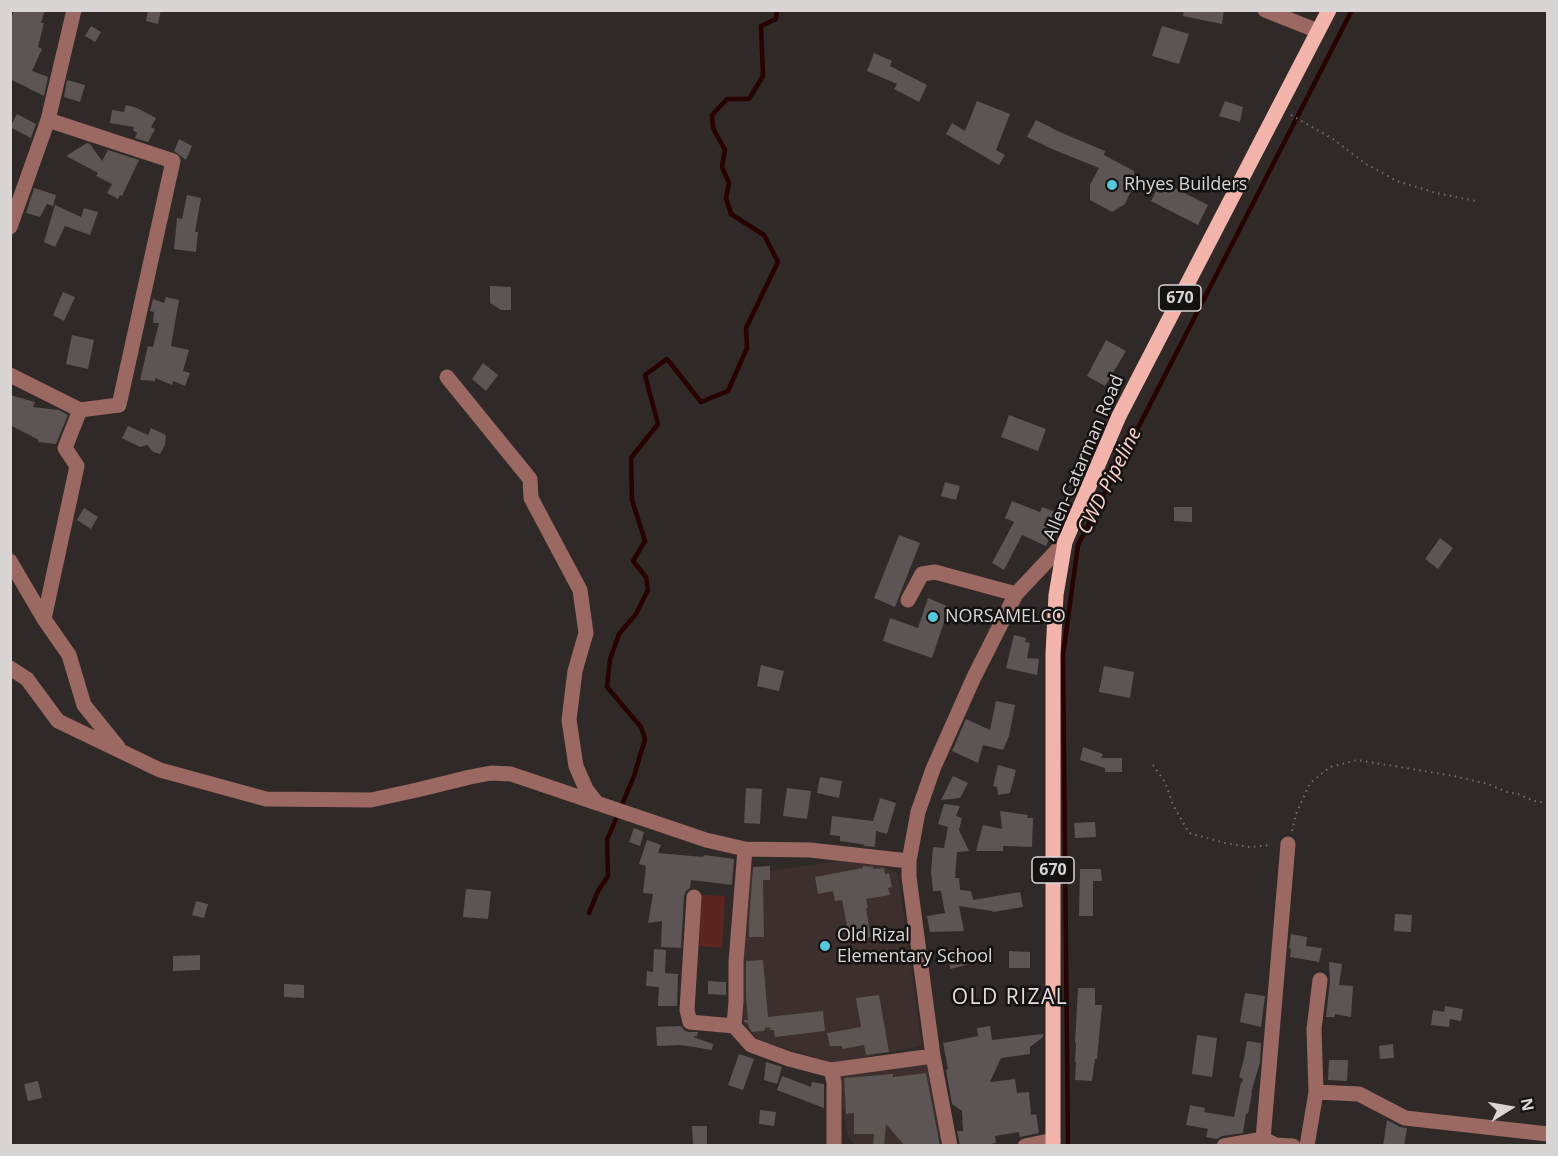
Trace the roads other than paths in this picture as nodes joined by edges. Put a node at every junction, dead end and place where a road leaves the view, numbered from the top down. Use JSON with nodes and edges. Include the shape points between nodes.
{"nodes":[{"id":1,"x":74,"y":10,"type":"edge"},
{"id":2,"x":1265,"y":10,"type":"edge"},
{"id":3,"x":1329,"y":10,"type":"edge"},
{"id":4,"x":1318,"y":31,"type":"junction"},
{"id":5,"x":48,"y":120,"type":"junction"},
{"id":6,"x":10,"y":227,"type":"edge"},
{"id":7,"x":10,"y":375,"type":"edge"},
{"id":8,"x":447,"y":377,"type":"dead end"},
{"id":9,"x":80,"y":410,"type":"junction"},
{"id":10,"x":1065,"y":542,"type":"junction"},
{"id":11,"x":10,"y":561,"type":"edge"},
{"id":12,"x":1016,"y":594,"type":"junction"},
{"id":13,"x":908,"y":600,"type":"dead end"},
{"id":14,"x":44,"y":619,"type":"junction"},
{"id":15,"x":10,"y":668,"type":"edge"},
{"id":16,"x":121,"y":751,"type":"junction"},
{"id":17,"x":596,"y":802,"type":"junction"},
{"id":18,"x":1288,"y":844,"type":"road end"},
{"id":19,"x":745,"y":849,"type":"junction"},
{"id":20,"x":909,"y":861,"type":"junction"},
{"id":21,"x":694,"y":897,"type":"dead end"},
{"id":22,"x":1320,"y":980,"type":"dead end"},
{"id":23,"x":734,"y":1026,"type":"junction"},
{"id":24,"x":933,"y":1056,"type":"junction"},
{"id":25,"x":831,"y":1070,"type":"junction"},
{"id":26,"x":1316,"y":1092,"type":"junction"},
{"id":27,"x":1548,"y":1134,"type":"edge"},
{"id":28,"x":1263,"y":1139,"type":"junction"},
{"id":29,"x":1053,"y":1143,"type":"edge"},
{"id":30,"x":834,"y":1146,"type":"edge"},
{"id":31,"x":950,"y":1146,"type":"edge"},
{"id":32,"x":1025,"y":1146,"type":"edge"},
{"id":33,"x":1224,"y":1146,"type":"edge"},
{"id":34,"x":1293,"y":1146,"type":"edge"},
{"id":35,"x":1307,"y":1146,"type":"edge"}],
"edges":[{"from":1,"to":5,"type":"street"},
{"from":2,"to":4,"type":"street"},
{"from":3,"to":4,"type":"main road","name":"Allen-Catarman Road","number":"670"},
{"from":4,"to":10,"type":"main road","name":"Allen-Catarman Road","number":"670","via":[[1119,416]]},
{"from":5,"to":6,"type":"street"},
{"from":5,"to":9,"type":"street","via":[[173,161],[119,405]]},
{"from":7,"to":9,"type":"street"},
{"from":8,"to":17,"type":"street","via":[[530,479],[531,498],[580,590],[586,633],[575,671],[569,720],[576,766]]},
{"from":9,"to":14,"type":"street","via":[[65,448],[77,466]]},
{"from":10,"to":12,"type":"street"},
{"from":10,"to":29,"type":"main road","name":"Allen-Catarman Road","number":"670","via":[[1056,595],[1053,654]]},
{"from":11,"to":14,"type":"street"},
{"from":12,"to":13,"type":"street","via":[[935,572],[922,574]]},
{"from":12,"to":20,"type":"street","via":[[933,769],[918,812]]},
{"from":14,"to":16,"type":"street","via":[[69,655],[84,705]]},
{"from":15,"to":16,"type":"street","via":[[27,679],[58,721]]},
{"from":16,"to":17,"type":"street","via":[[160,770],[266,799],[371,800],[491,773],[511,774]]},
{"from":17,"to":19,"type":"street","via":[[706,840]]},
{"from":18,"to":28,"type":"street"},
{"from":19,"to":20,"type":"street","via":[[810,850]]},
{"from":19,"to":23,"type":"street"},
{"from":20,"to":24,"type":"street"},
{"from":21,"to":23,"type":"street","via":[[687,1010],[690,1022]]},
{"from":22,"to":26,"type":"street","via":[[1314,1029]]},
{"from":23,"to":25,"type":"street","via":[[751,1045]]},
{"from":24,"to":25,"type":"street"},
{"from":24,"to":31,"type":"street"},
{"from":25,"to":30,"type":"street"},
{"from":26,"to":27,"type":"street","via":[[1359,1095],[1405,1118]]},
{"from":26,"to":35,"type":"street"},
{"from":28,"to":33,"type":"street"},
{"from":28,"to":34,"type":"street"},
{"from":29,"to":32,"type":"street"}]}
